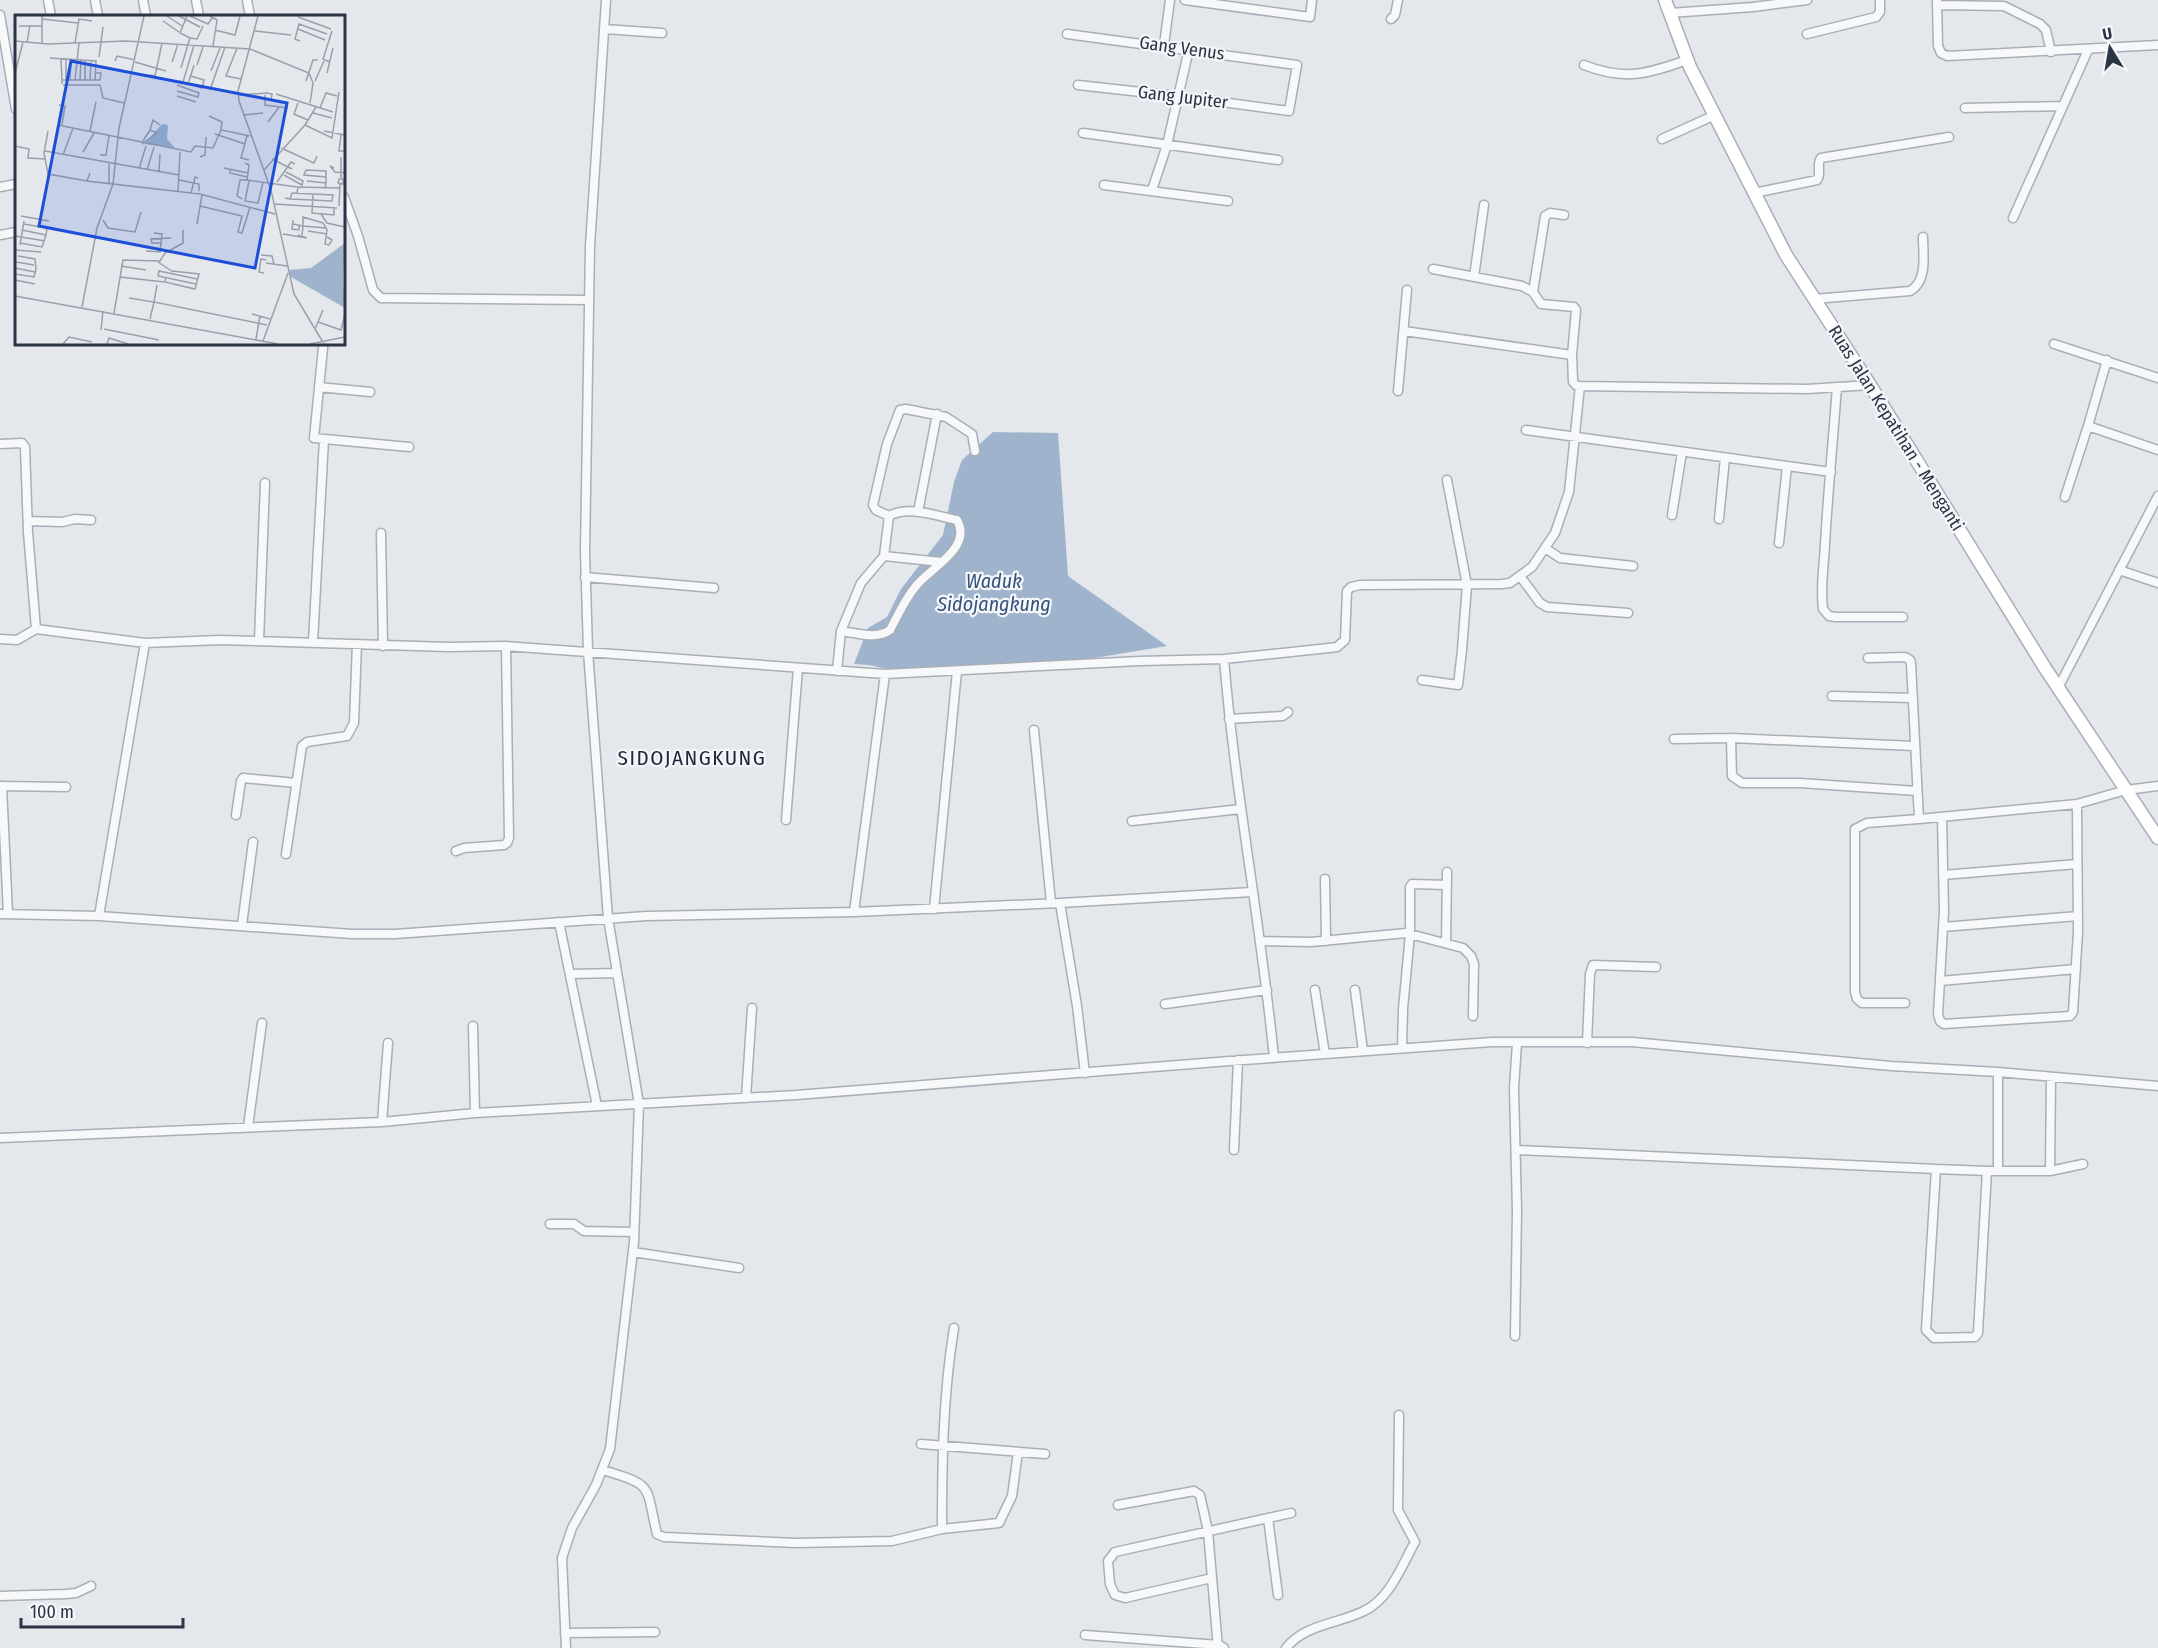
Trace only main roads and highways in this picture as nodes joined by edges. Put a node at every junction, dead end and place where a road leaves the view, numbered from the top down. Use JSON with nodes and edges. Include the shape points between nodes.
{"nodes":[{"id":1,"x":1665,"y":0,"type":"edge"},
{"id":2,"x":2158,"y":838,"type":"edge"}],
"edges":[{"from":1,"to":2,"type":"main road","name":"Ruas Jalan Kepatihan - Menganti","via":[[1687,60],[1786,255],[2058,688]]}]}
